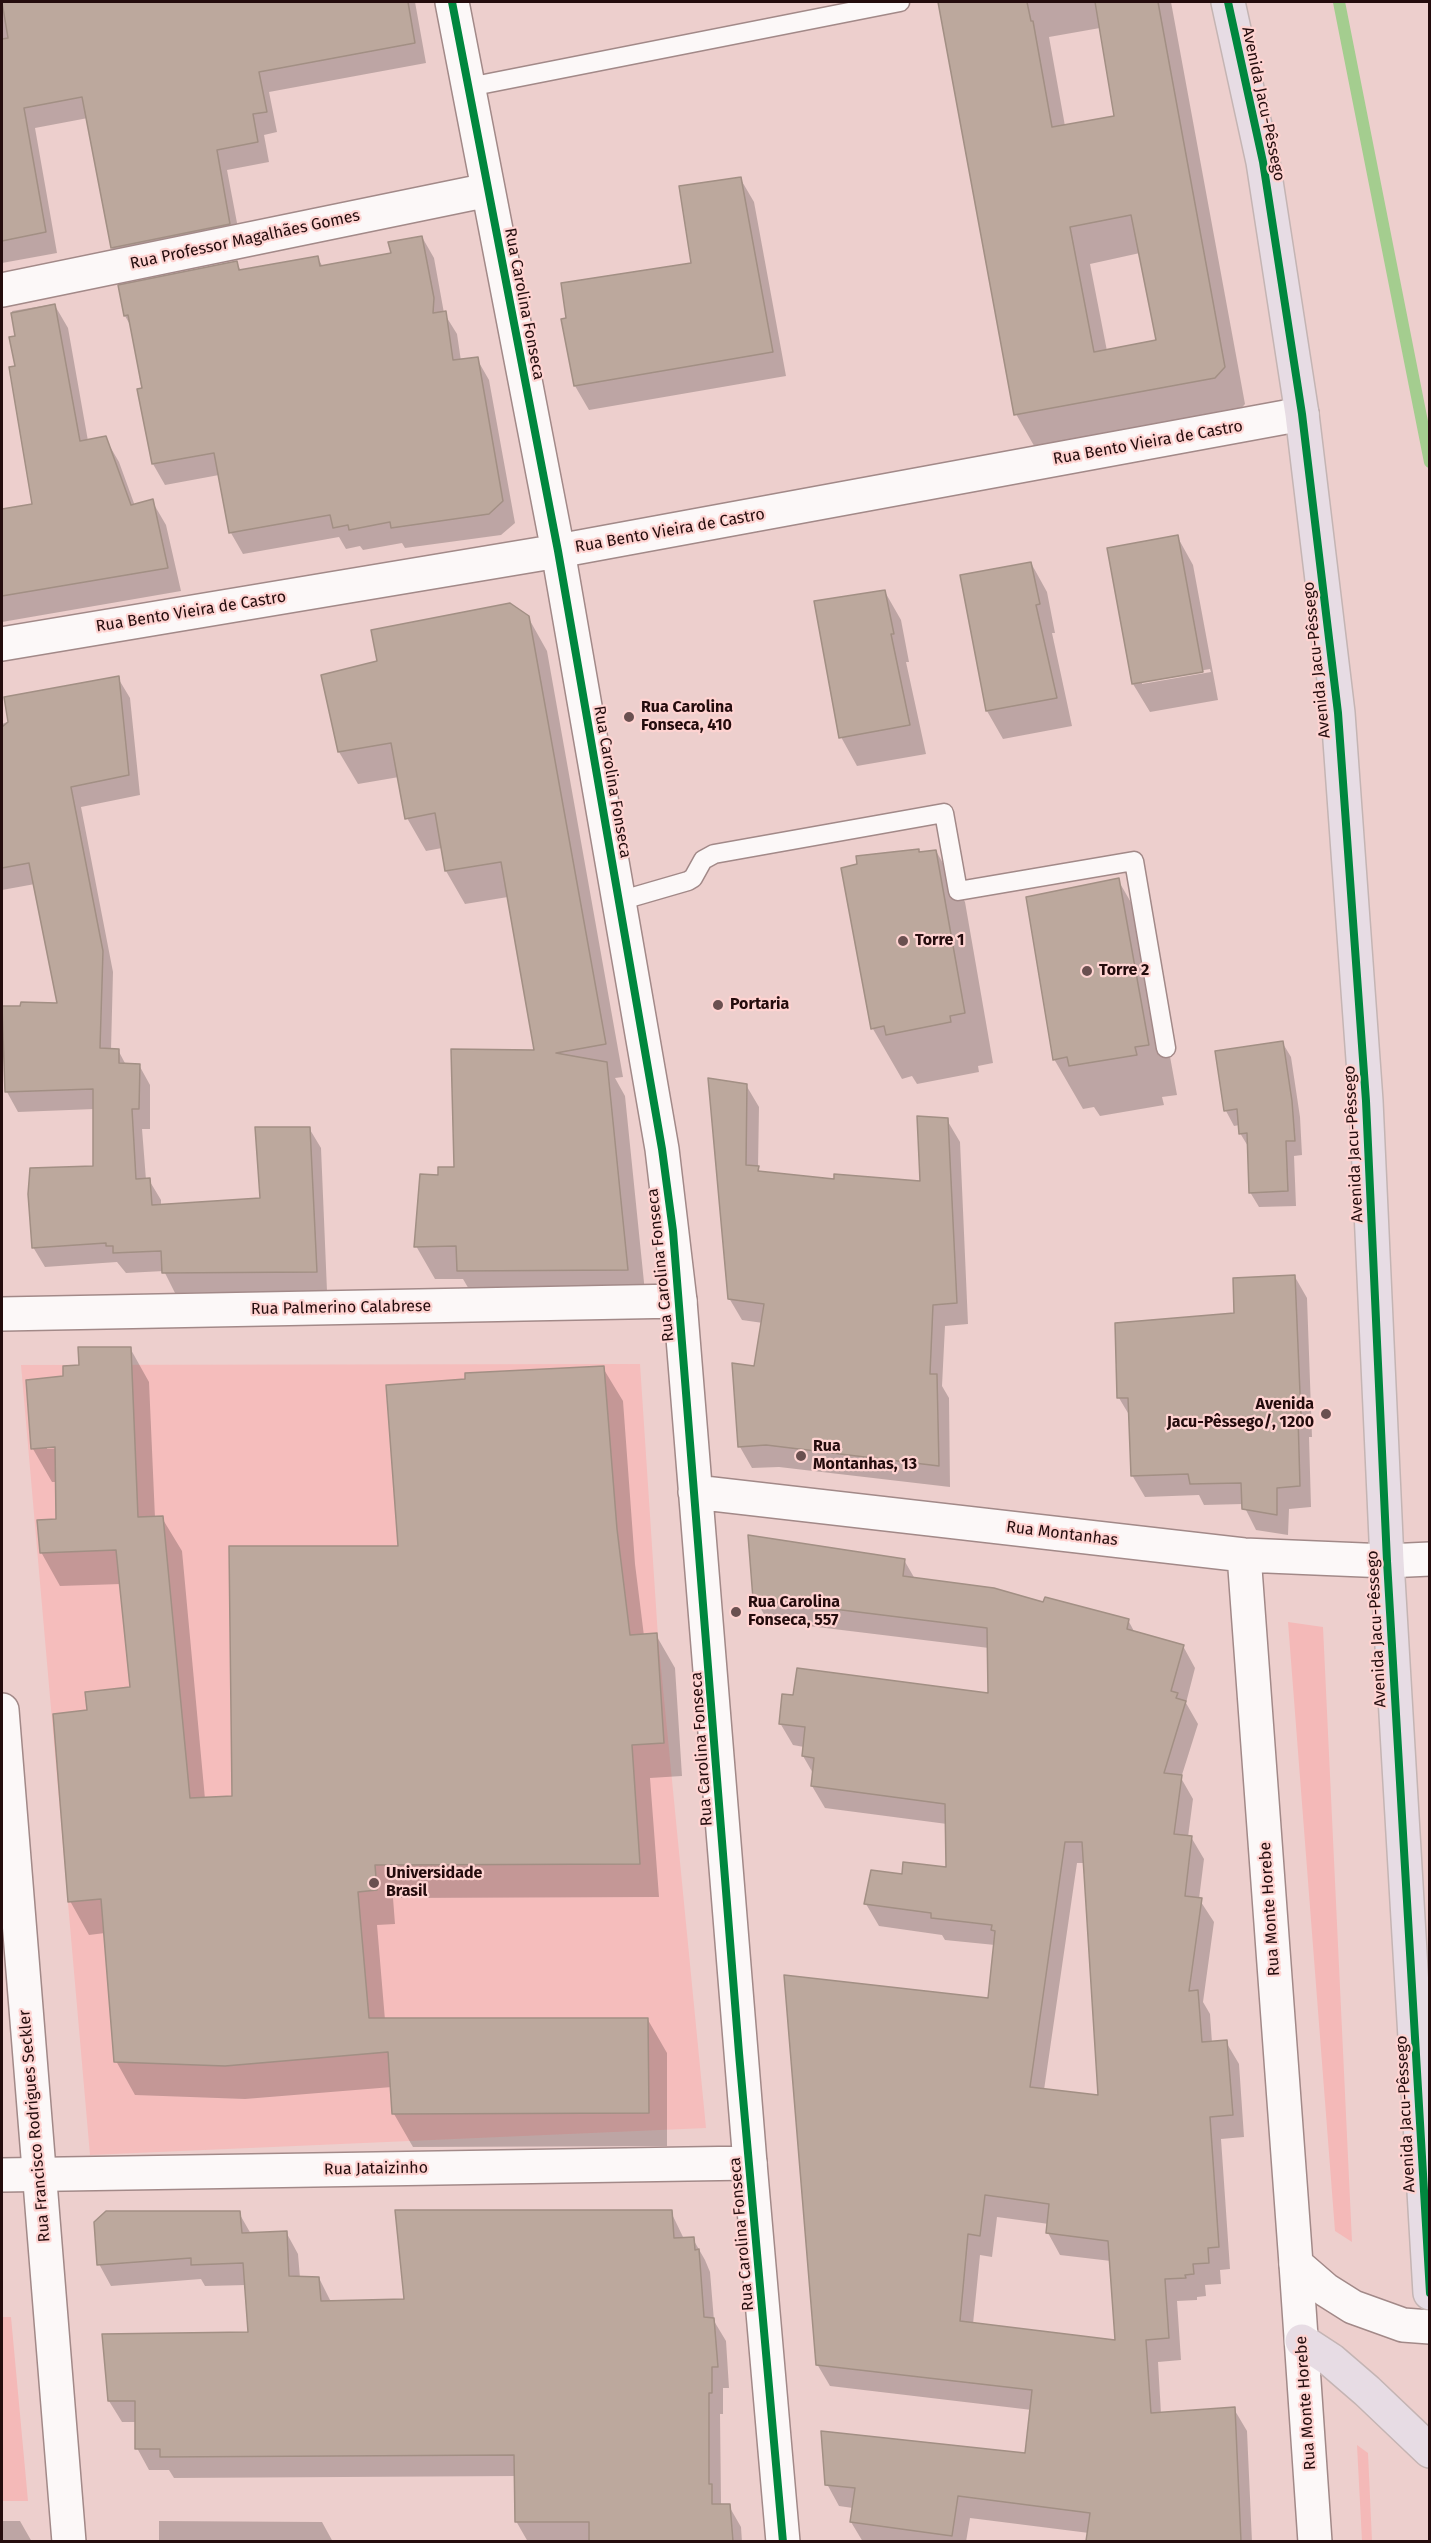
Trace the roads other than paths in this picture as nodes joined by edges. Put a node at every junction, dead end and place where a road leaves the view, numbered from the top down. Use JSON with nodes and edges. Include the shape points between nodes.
{"nodes":[{"id":1,"x":452,"y":2,"type":"edge"},
{"id":2,"x":900,"y":2,"type":"edge"},
{"id":3,"x":1228,"y":2,"type":"edge"},
{"id":4,"x":469,"y":87,"type":"junction"},
{"id":5,"x":488,"y":190,"type":"junction"},
{"id":6,"x":2,"y":290,"type":"edge"},
{"id":7,"x":1302,"y":414,"type":"junction"},
{"id":8,"x":558,"y":551,"type":"junction"},
{"id":9,"x":2,"y":644,"type":"edge"},
{"id":10,"x":619,"y":901,"type":"junction"},
{"id":11,"x":1166,"y":1047,"type":"dead end"},
{"id":12,"x":680,"y":1301,"type":"junction"},
{"id":13,"x":2,"y":1314,"type":"edge"},
{"id":14,"x":695,"y":1492,"type":"junction"},
{"id":15,"x":1244,"y":1555,"type":"junction"},
{"id":16,"x":1429,"y":1559,"type":"edge"},
{"id":17,"x":1387,"y":1561,"type":"junction"},
{"id":18,"x":2,"y":1710,"type":"edge"},
{"id":19,"x":5,"y":1796,"type":"edge"},
{"id":20,"x":750,"y":2163,"type":"junction"},
{"id":21,"x":2,"y":2175,"type":"edge"},
{"id":22,"x":40,"y":2175,"type":"junction"},
{"id":23,"x":1296,"y":2264,"type":"junction"},
{"id":24,"x":1430,"y":2293,"type":"edge"},
{"id":25,"x":1430,"y":2327,"type":"edge"},
{"id":26,"x":1302,"y":2341,"type":"junction"},
{"id":27,"x":1430,"y":2451,"type":"edge"},
{"id":28,"x":69,"y":2541,"type":"edge"},
{"id":29,"x":783,"y":2541,"type":"edge"},
{"id":30,"x":1315,"y":2541,"type":"edge"}],
"edges":[{"from":1,"to":4,"type":"street","name":"Rua Carolina Fonseca"},
{"from":2,"to":4,"type":"lane"},
{"from":3,"to":7,"type":"highway","name":"Avenida Jacu-Pêssego","via":[[1263,162]]},
{"from":4,"to":5,"type":"street","name":"Rua Carolina Fonseca"},
{"from":5,"to":6,"type":"street","name":"Rua Professor Magalhães Gomes"},
{"from":5,"to":8,"type":"street","name":"Rua Carolina Fonseca"},
{"from":7,"to":8,"type":"street","name":"Rua Bento Vieira de Castro"},
{"from":7,"to":17,"type":"highway","name":"Avenida Jacu-Pêssego","via":[[1339,725],[1366,1101]]},
{"from":8,"to":9,"type":"street","name":"Rua Bento Vieira de Castro"},
{"from":8,"to":10,"type":"street","name":"Rua Carolina Fonseca"},
{"from":10,"to":11,"type":"lane","via":[[688,881],[703,860],[714,854],[944,813],[958,891],[1134,861]]},
{"from":10,"to":12,"type":"street","name":"Rua Carolina Fonseca","via":[[662,1149]]},
{"from":12,"to":13,"type":"street","name":"Rua Palmerino Calabrese"},
{"from":12,"to":14,"type":"street","name":"Rua Carolina Fonseca"},
{"from":14,"to":15,"type":"street","name":"Rua Montanhas"},
{"from":14,"to":20,"type":"street","name":"Rua Carolina Fonseca"},
{"from":15,"to":17,"type":"street","name":"Rua Montanhas"},
{"from":15,"to":23,"type":"street","name":"Rua Monte Horebe"},
{"from":16,"to":17,"type":"street","name":"Rua Montanhas"},
{"from":17,"to":24,"type":"highway","name":"Avenida Jacu-Pêssego"},
{"from":18,"to":19,"type":"street","name":"Rua Francisco Rodrigues Seckler"},
{"from":19,"to":22,"type":"street","name":"Rua Francisco Rodrigues Seckler"},
{"from":20,"to":22,"type":"street","name":"Rua Jataizinho"},
{"from":20,"to":29,"type":"street","name":"Rua Carolina Fonseca"},
{"from":21,"to":22,"type":"street","name":"Rua Jataizinho"},
{"from":22,"to":28,"type":"street","name":"Rua Francisco Rodrigues Seckler"},
{"from":23,"to":25,"type":"street","via":[[1353,2307],[1403,2325]]},
{"from":23,"to":26,"type":"street","name":"Rua Monte Horebe"},
{"from":26,"to":27,"type":"highway","via":[[1331,2360]]},
{"from":26,"to":30,"type":"street","name":"Rua Monte Horebe"}]}
